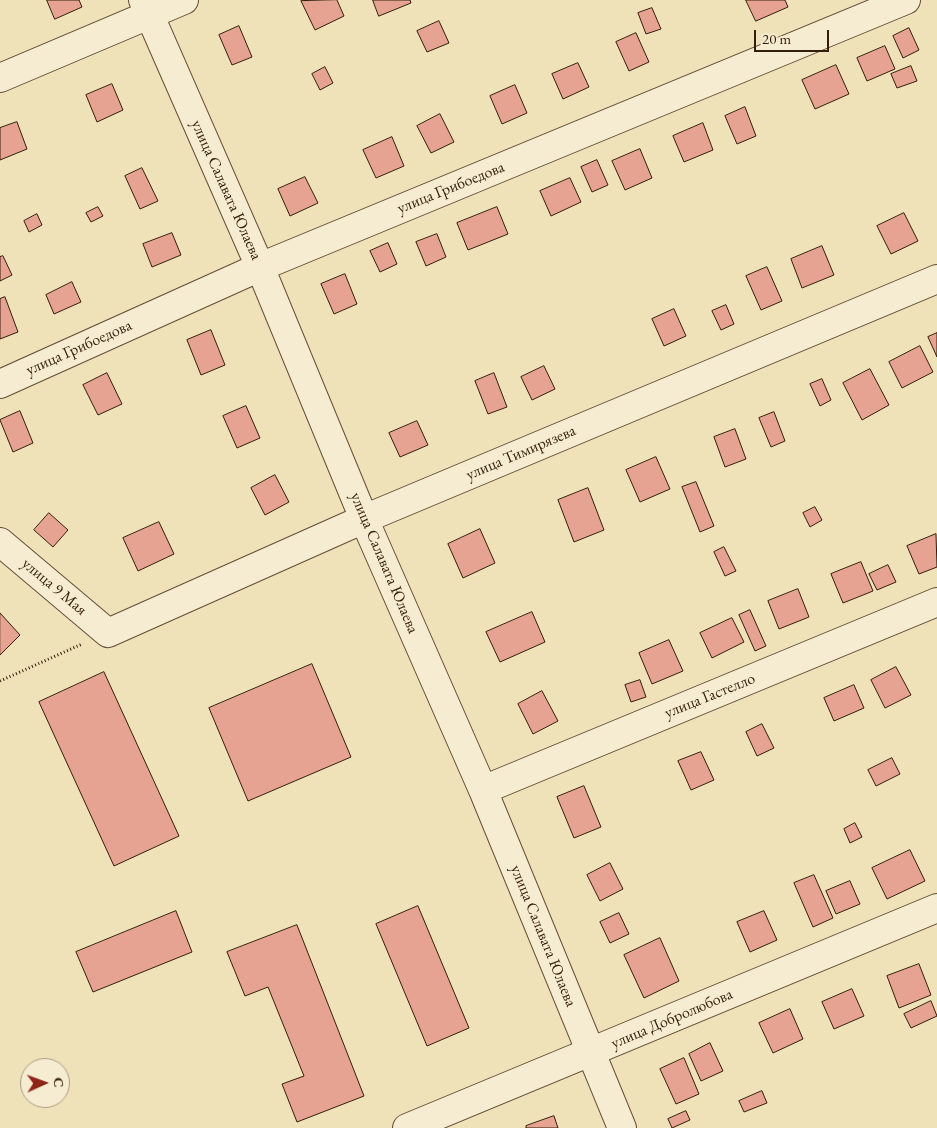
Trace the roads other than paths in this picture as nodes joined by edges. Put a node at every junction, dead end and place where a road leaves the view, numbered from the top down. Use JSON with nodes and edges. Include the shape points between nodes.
{"nodes":[{"id":1,"x":184,"y":0,"type":"edge"},
{"id":2,"x":906,"y":0,"type":"edge"},
{"id":3,"x":146,"y":7,"type":"edge"},
{"id":4,"x":0,"y":78,"type":"edge"},
{"id":5,"x":260,"y":267,"type":"junction"},
{"id":6,"x":937,"y":279,"type":"edge"},
{"id":7,"x":0,"y":384,"type":"edge"},
{"id":8,"x":364,"y":519,"type":"junction"},
{"id":9,"x":0,"y":542,"type":"edge"},
{"id":10,"x":937,"y":602,"type":"edge"},
{"id":11,"x":108,"y":633,"type":"joint"},
{"id":12,"x":483,"y":790,"type":"junction"},
{"id":13,"x":937,"y":908,"type":"edge"},
{"id":14,"x":591,"y":1052,"type":"junction"},
{"id":15,"x":407,"y":1128,"type":"edge"},
{"id":16,"x":622,"y":1128,"type":"edge"}],
"edges":[{"from":1,"to":3,"type":"street"},
{"from":2,"to":5,"type":"street","name":"улица Грибоедова"},
{"from":3,"to":4,"type":"street"},
{"from":3,"to":5,"type":"street","name":"улица Салавата Юлаева"},
{"from":5,"to":7,"type":"street","name":"улица Грибоедова"},
{"from":5,"to":8,"type":"street","name":"улица Салавата Юлаева"},
{"from":6,"to":8,"type":"street","name":"улица Тимирязева"},
{"from":8,"to":11,"type":"street","name":"улица Тимирязева"},
{"from":8,"to":12,"type":"street","name":"улица Салавата Юлаева"},
{"from":9,"to":11,"type":"street","name":"улица 9 Мая"},
{"from":10,"to":12,"type":"street","name":"улица Гастелло"},
{"from":12,"to":14,"type":"street","name":"улица Салавата Юлаева"},
{"from":13,"to":14,"type":"street","name":"улица Добролюбова"},
{"from":14,"to":15,"type":"street","name":"улица Добролюбова"},
{"from":14,"to":16,"type":"street","name":"улица Салавата Юлаева"}]}
